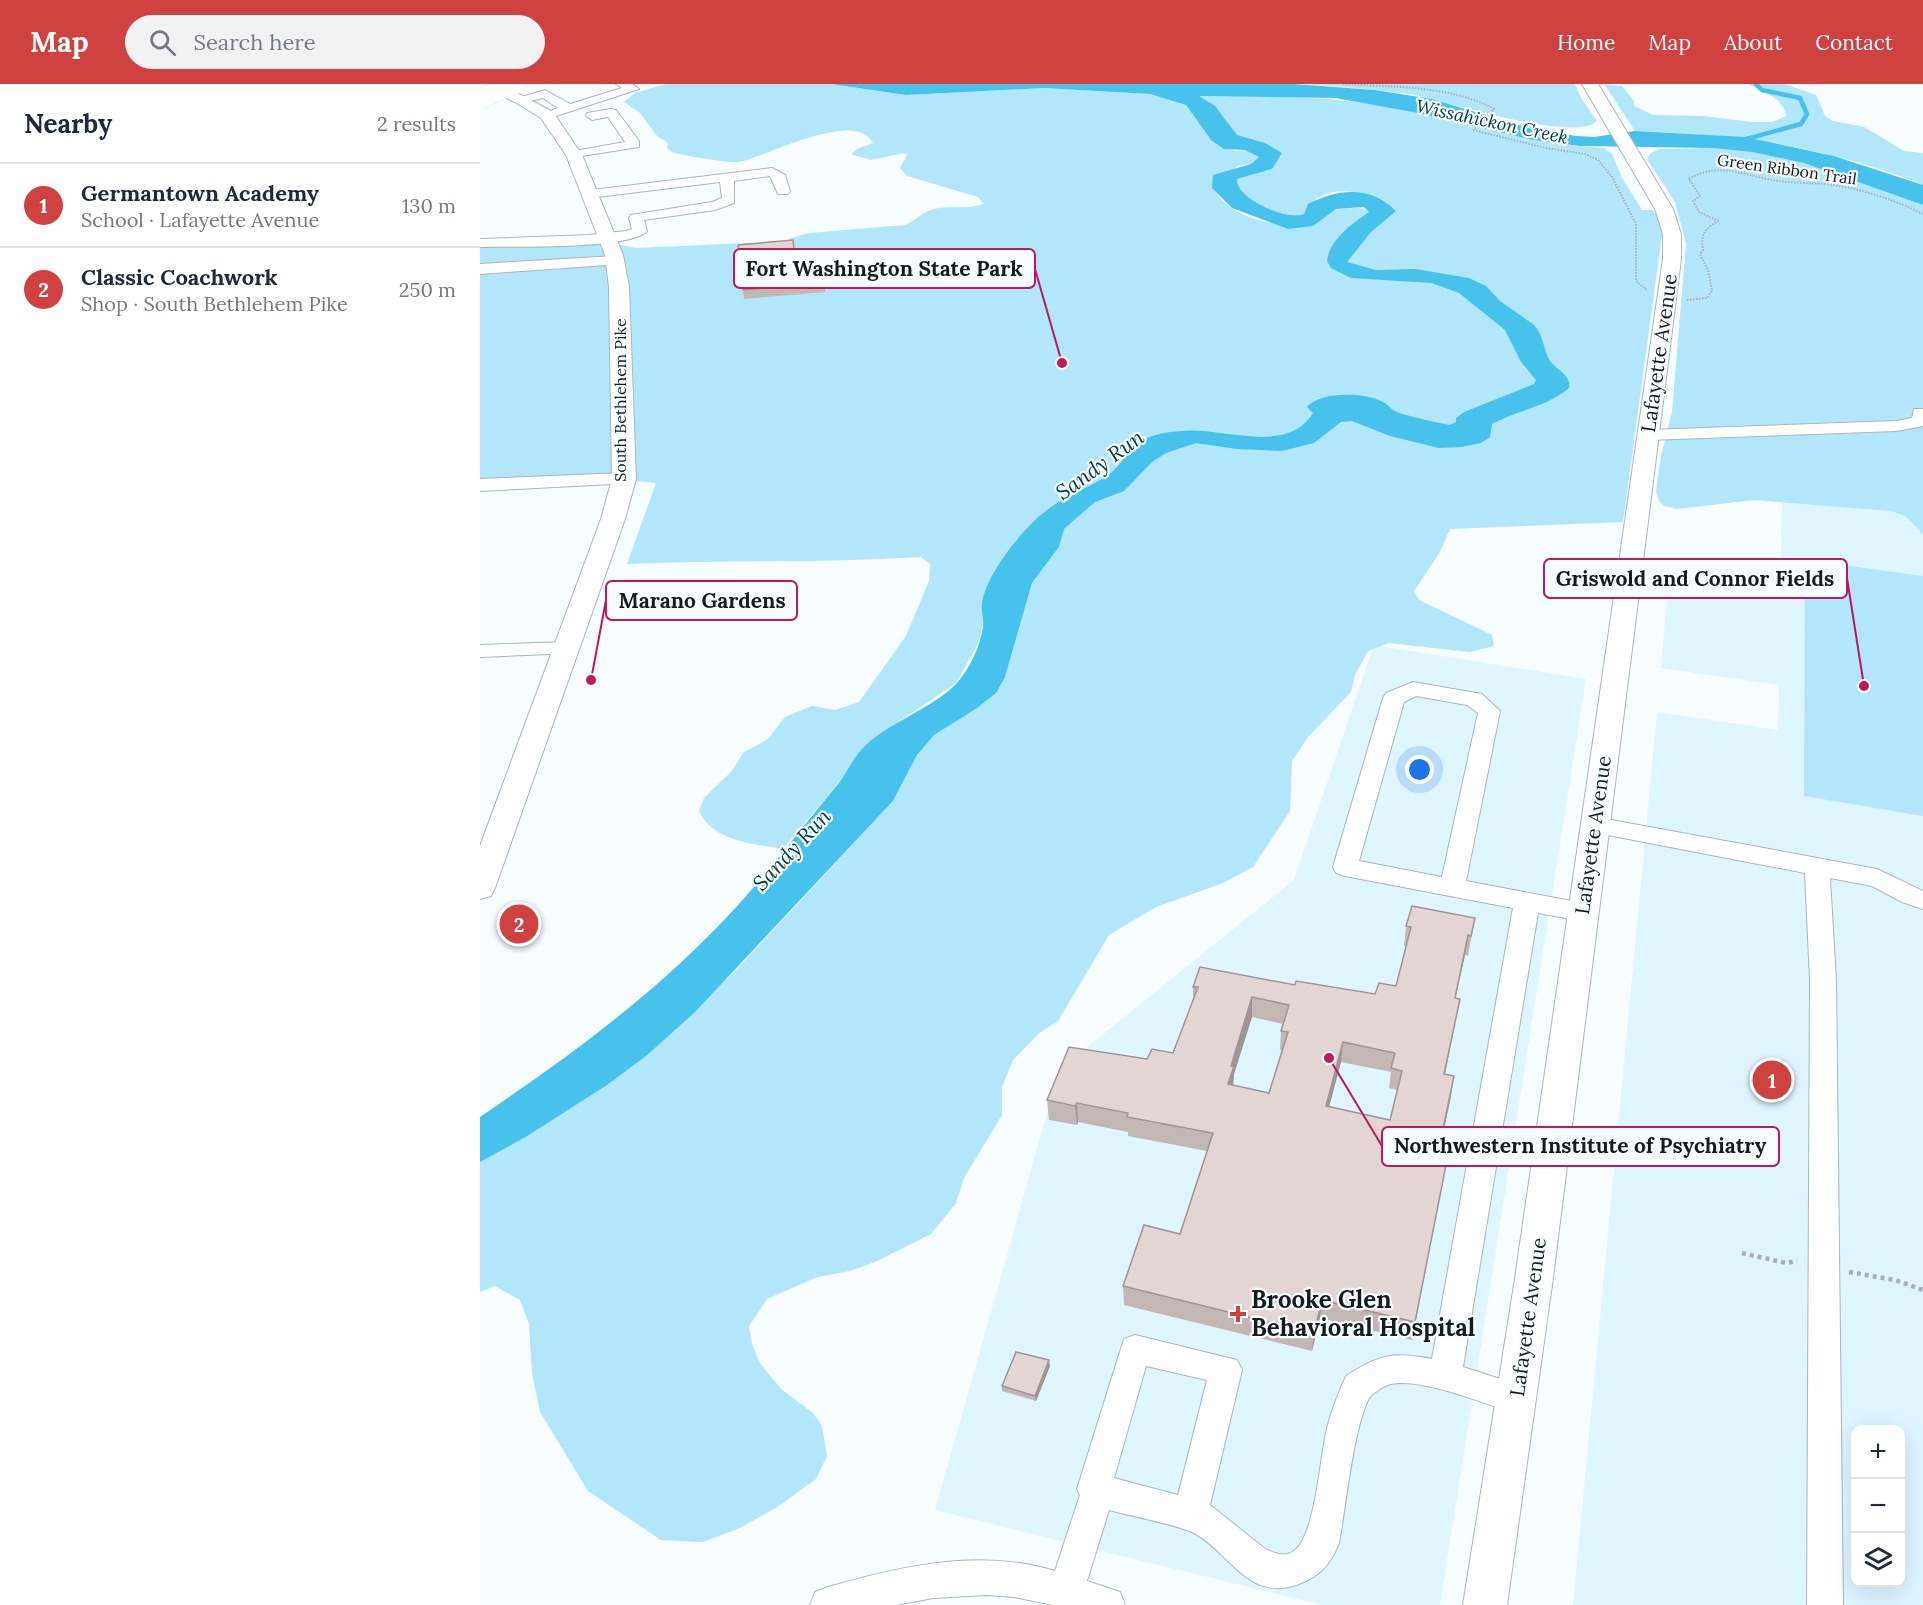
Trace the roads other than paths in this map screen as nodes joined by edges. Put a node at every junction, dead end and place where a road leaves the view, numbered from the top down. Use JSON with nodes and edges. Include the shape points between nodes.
{"nodes":[{"id":1,"x":622,"y":84,"type":"edge"},
{"id":2,"x":1590,"y":84,"type":"edge"},
{"id":3,"x":484,"y":85,"type":"edge"},
{"id":4,"x":518,"y":91,"type":"edge"},
{"id":5,"x":480,"y":99,"type":"edge"},
{"id":6,"x":558,"y":112,"type":"junction"},
{"id":7,"x":592,"y":116,"type":"dead end"},
{"id":8,"x":574,"y":155,"type":"junction"},
{"id":9,"x":728,"y":178,"type":"junction"},
{"id":10,"x":783,"y":191,"type":"dead end"},
{"id":11,"x":589,"y":194,"type":"junction"},
{"id":12,"x":606,"y":232,"type":"junction"},
{"id":13,"x":480,"y":243,"type":"edge"},
{"id":14,"x":616,"y":261,"type":"junction"},
{"id":15,"x":480,"y":269,"type":"edge"},
{"id":16,"x":1920,"y":413,"type":"dead end"},
{"id":17,"x":1648,"y":435,"type":"junction"},
{"id":18,"x":624,"y":479,"type":"junction"},
{"id":19,"x":480,"y":484,"type":"edge"},
{"id":20,"x":566,"y":648,"type":"junction"},
{"id":21,"x":480,"y":651,"type":"edge"},
{"id":22,"x":1595,"y":825,"type":"junction"},
{"id":23,"x":1817,"y":866,"type":"junction"},
{"id":24,"x":1452,"y":887,"type":"junction"},
{"id":25,"x":480,"y":888,"type":"edge"},
{"id":26,"x":1923,"y":900,"type":"edge"},
{"id":27,"x":1527,"y":902,"type":"junction"},
{"id":28,"x":1582,"y":912,"type":"junction"},
{"id":29,"x":1446,"y":1376,"type":"junction"},
{"id":30,"x":1517,"y":1399,"type":"junction"},
{"id":31,"x":1098,"y":1490,"type":"junction"},
{"id":32,"x":1191,"y":1515,"type":"junction"},
{"id":33,"x":1066,"y":1592,"type":"junction"},
{"id":34,"x":874,"y":1598,"type":"edge"},
{"id":35,"x":828,"y":1605,"type":"edge"},
{"id":36,"x":1107,"y":1605,"type":"edge"},
{"id":37,"x":1485,"y":1605,"type":"edge"},
{"id":38,"x":1825,"y":1605,"type":"edge"}],
"edges":[{"from":1,"to":6,"type":"street","via":[[633,89]]},
{"from":2,"to":17,"type":"main road","name":"Lafayette Avenue","via":[[1664,209],[1672,234],[1671,272]]},
{"from":3,"to":4,"type":"main road","name":"South Bethlehem Pike"},
{"from":4,"to":5,"type":"highway","bridge":true},
{"from":4,"to":6,"type":"main road","name":"South Bethlehem Pike"},
{"from":6,"to":8,"type":"main road","name":"South Bethlehem Pike"},
{"from":7,"to":8,"type":"street","via":[[611,113],[634,144]]},
{"from":8,"to":11,"type":"main road","name":"South Bethlehem Pike"},
{"from":9,"to":10,"type":"street","via":[[772,172],[778,175]]},
{"from":9,"to":11,"type":"street"},
{"from":9,"to":12,"type":"street","via":[[729,200],[642,216],[636,218],[637,223]]},
{"from":11,"to":12,"type":"main road","name":"South Bethlehem Pike"},
{"from":12,"to":13,"type":"street"},
{"from":12,"to":14,"type":"main road","name":"South Bethlehem Pike"},
{"from":14,"to":15,"type":"street"},
{"from":14,"to":18,"type":"main road","name":"South Bethlehem Pike"},
{"from":16,"to":17,"type":"street","via":[[1921,421],[1896,426]]},
{"from":17,"to":22,"type":"main road","name":"Lafayette Avenue"},
{"from":18,"to":19,"type":"street"},
{"from":18,"to":20,"type":"main road","name":"South Bethlehem Pike"},
{"from":20,"to":21,"type":"street"},
{"from":20,"to":25,"type":"main road","name":"South Bethlehem Pike"},
{"from":22,"to":23,"type":"street"},
{"from":22,"to":28,"type":"main road","name":"Lafayette Avenue"},
{"from":23,"to":26,"type":"street","via":[[1877,878],[1909,898]]},
{"from":23,"to":38,"type":"street","via":[[1823,981]]},
{"from":24,"to":24,"type":"street","via":[[1345,867],[1394,698],[1413,689],[1474,699],[1489,711]]},
{"from":24,"to":27,"type":"street"},
{"from":27,"to":28,"type":"street"},
{"from":27,"to":29,"type":"street"},
{"from":28,"to":30,"type":"main road","name":"Lafayette Avenue"},
{"from":29,"to":30,"type":"street"},
{"from":29,"to":32,"type":"street","via":[[1405,1368],[1381,1371],[1357,1387],[1343,1430],[1322,1543],[1306,1564],[1284,1572],[1268,1570],[1203,1519]]},
{"from":30,"to":37,"type":"main road","name":"Lafayette Avenue"},
{"from":31,"to":32,"type":"street"},
{"from":31,"to":32,"type":"street","via":[[1094,1489],[1135,1349],[1226,1370]]},
{"from":31,"to":33,"type":"street"},
{"from":33,"to":34,"type":"street","via":[[1039,1584],[943,1578]]},
{"from":33,"to":36,"type":"street"},
{"from":34,"to":35,"type":"street"}]}
